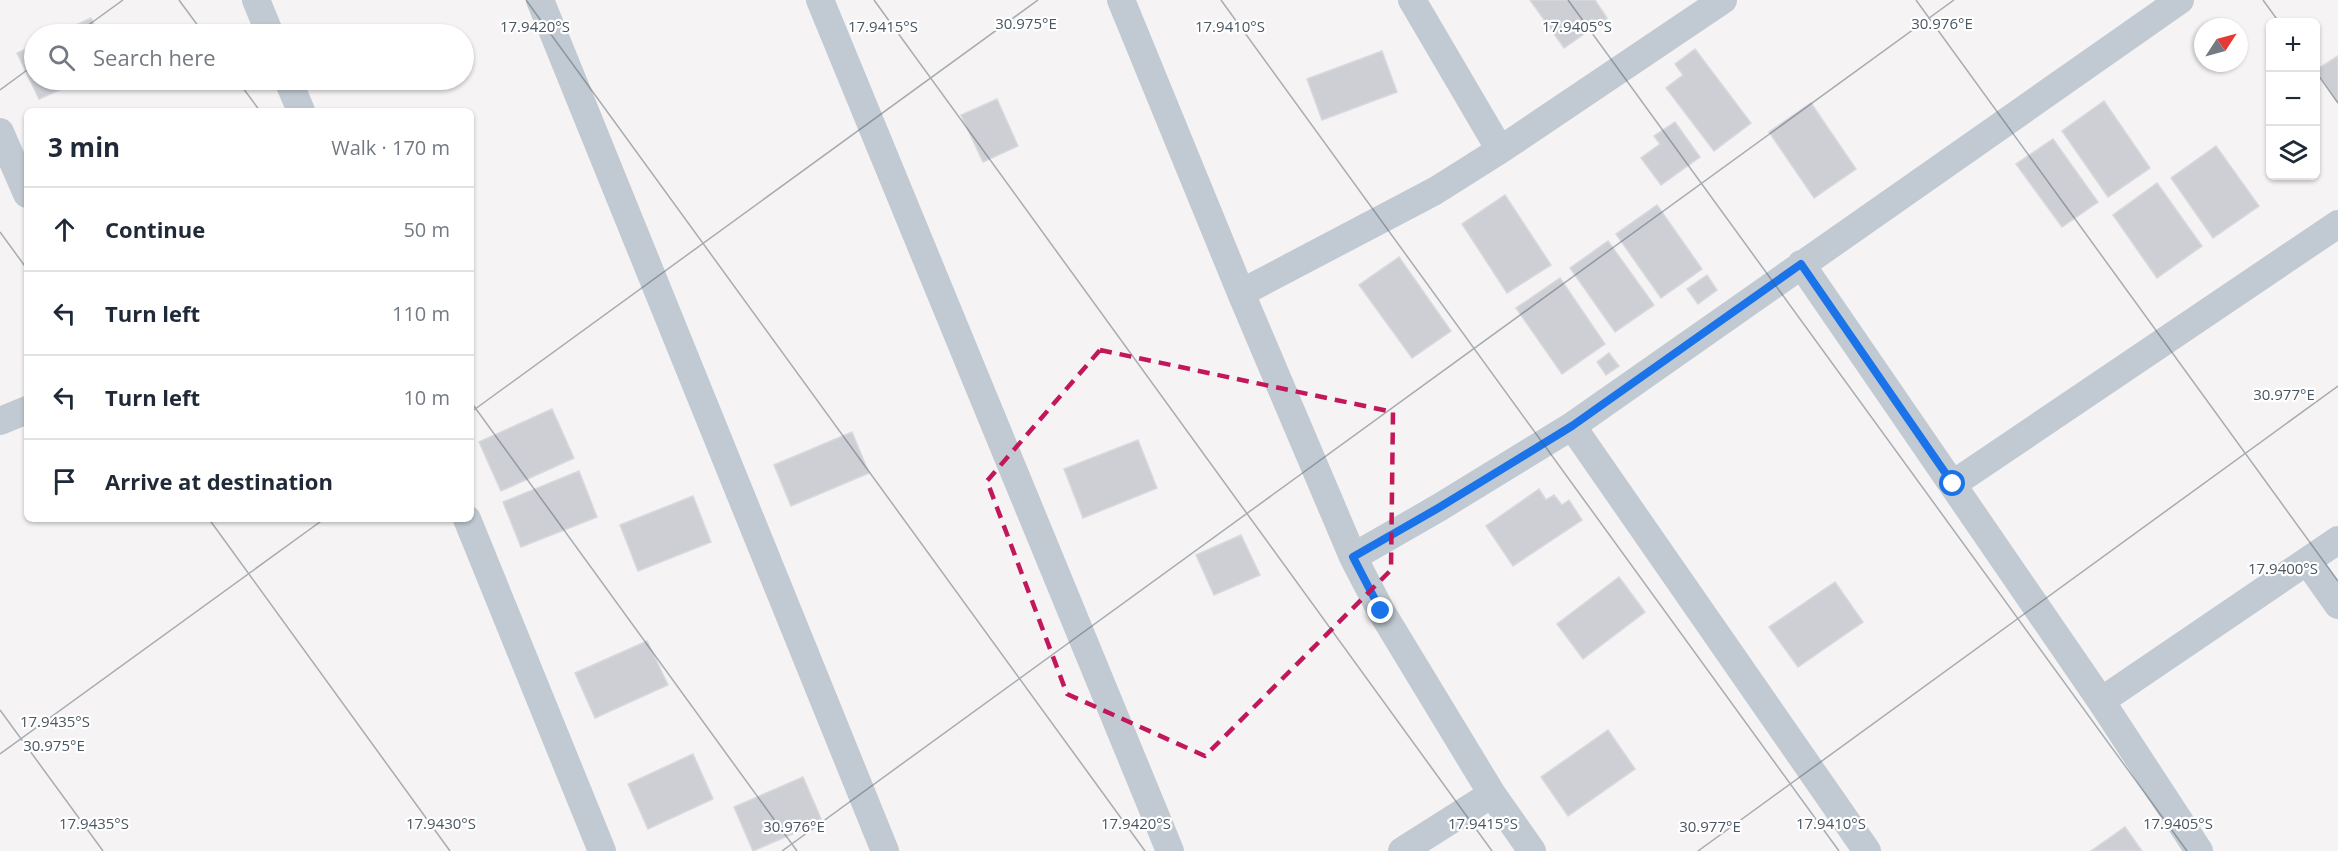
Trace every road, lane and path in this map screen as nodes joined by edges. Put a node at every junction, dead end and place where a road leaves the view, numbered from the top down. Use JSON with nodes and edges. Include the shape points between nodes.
{"nodes":[{"id":1,"x":256,"y":0,"type":"edge"},
{"id":2,"x":540,"y":0,"type":"edge"},
{"id":3,"x":820,"y":0,"type":"edge"},
{"id":4,"x":1121,"y":0,"type":"edge"},
{"id":5,"x":1412,"y":0,"type":"edge"},
{"id":6,"x":1723,"y":0,"type":"edge"},
{"id":7,"x":2180,"y":0,"type":"edge"},
{"id":8,"x":266,"y":24,"type":"edge"},
{"id":9,"x":292,"y":90,"type":"edge"},
{"id":10,"x":300,"y":108,"type":"edge"},
{"id":11,"x":0,"y":132,"type":"edge"},
{"id":12,"x":1500,"y":150,"type":"junction"},
{"id":13,"x":24,"y":187,"type":"edge"},
{"id":14,"x":2338,"y":224,"type":"edge"},
{"id":15,"x":1801,"y":264,"type":"junction"},
{"id":16,"x":1241,"y":293,"type":"junction"},
{"id":17,"x":24,"y":411,"type":"edge"},
{"id":18,"x":0,"y":422,"type":"edge"},
{"id":19,"x":1572,"y":426,"type":"junction"},
{"id":20,"x":1953,"y":484,"type":"junction"},
{"id":21,"x":468,"y":522,"type":"edge"},
{"id":22,"x":2338,"y":540,"type":"edge"},
{"id":23,"x":1353,"y":557,"type":"junction"},
{"id":24,"x":2307,"y":561,"type":"junction"},
{"id":25,"x":2338,"y":605,"type":"edge"},
{"id":26,"x":2101,"y":701,"type":"junction"},
{"id":27,"x":1492,"y":794,"type":"junction"},
{"id":28,"x":602,"y":851,"type":"edge"},
{"id":29,"x":885,"y":851,"type":"edge"},
{"id":30,"x":1170,"y":851,"type":"edge"},
{"id":31,"x":1402,"y":851,"type":"edge"},
{"id":32,"x":1532,"y":851,"type":"edge"},
{"id":33,"x":1867,"y":851,"type":"edge"},
{"id":34,"x":2199,"y":851,"type":"edge"}],
"edges":[{"from":1,"to":8,"type":"street"},
{"from":2,"to":29,"type":"street"},
{"from":3,"to":30,"type":"street"},
{"from":4,"to":16,"type":"street"},
{"from":5,"to":12,"type":"street"},
{"from":6,"to":12,"type":"street"},
{"from":7,"to":15,"type":"street"},
{"from":9,"to":10,"type":"street"},
{"from":11,"to":13,"type":"street"},
{"from":12,"to":16,"type":"street","via":[[1435,191]]},
{"from":14,"to":20,"type":"street"},
{"from":15,"to":19,"type":"street"},
{"from":15,"to":20,"type":"street"},
{"from":16,"to":23,"type":"street"},
{"from":17,"to":18,"type":"street"},
{"from":19,"to":23,"type":"street"},
{"from":19,"to":33,"type":"street"},
{"from":20,"to":26,"type":"street"},
{"from":21,"to":28,"type":"street"},
{"from":22,"to":24,"type":"street"},
{"from":23,"to":27,"type":"street","via":[[1381,611]]},
{"from":24,"to":25,"type":"street"},
{"from":24,"to":26,"type":"street"},
{"from":26,"to":34,"type":"street"},
{"from":27,"to":31,"type":"street"},
{"from":27,"to":32,"type":"street"}]}
